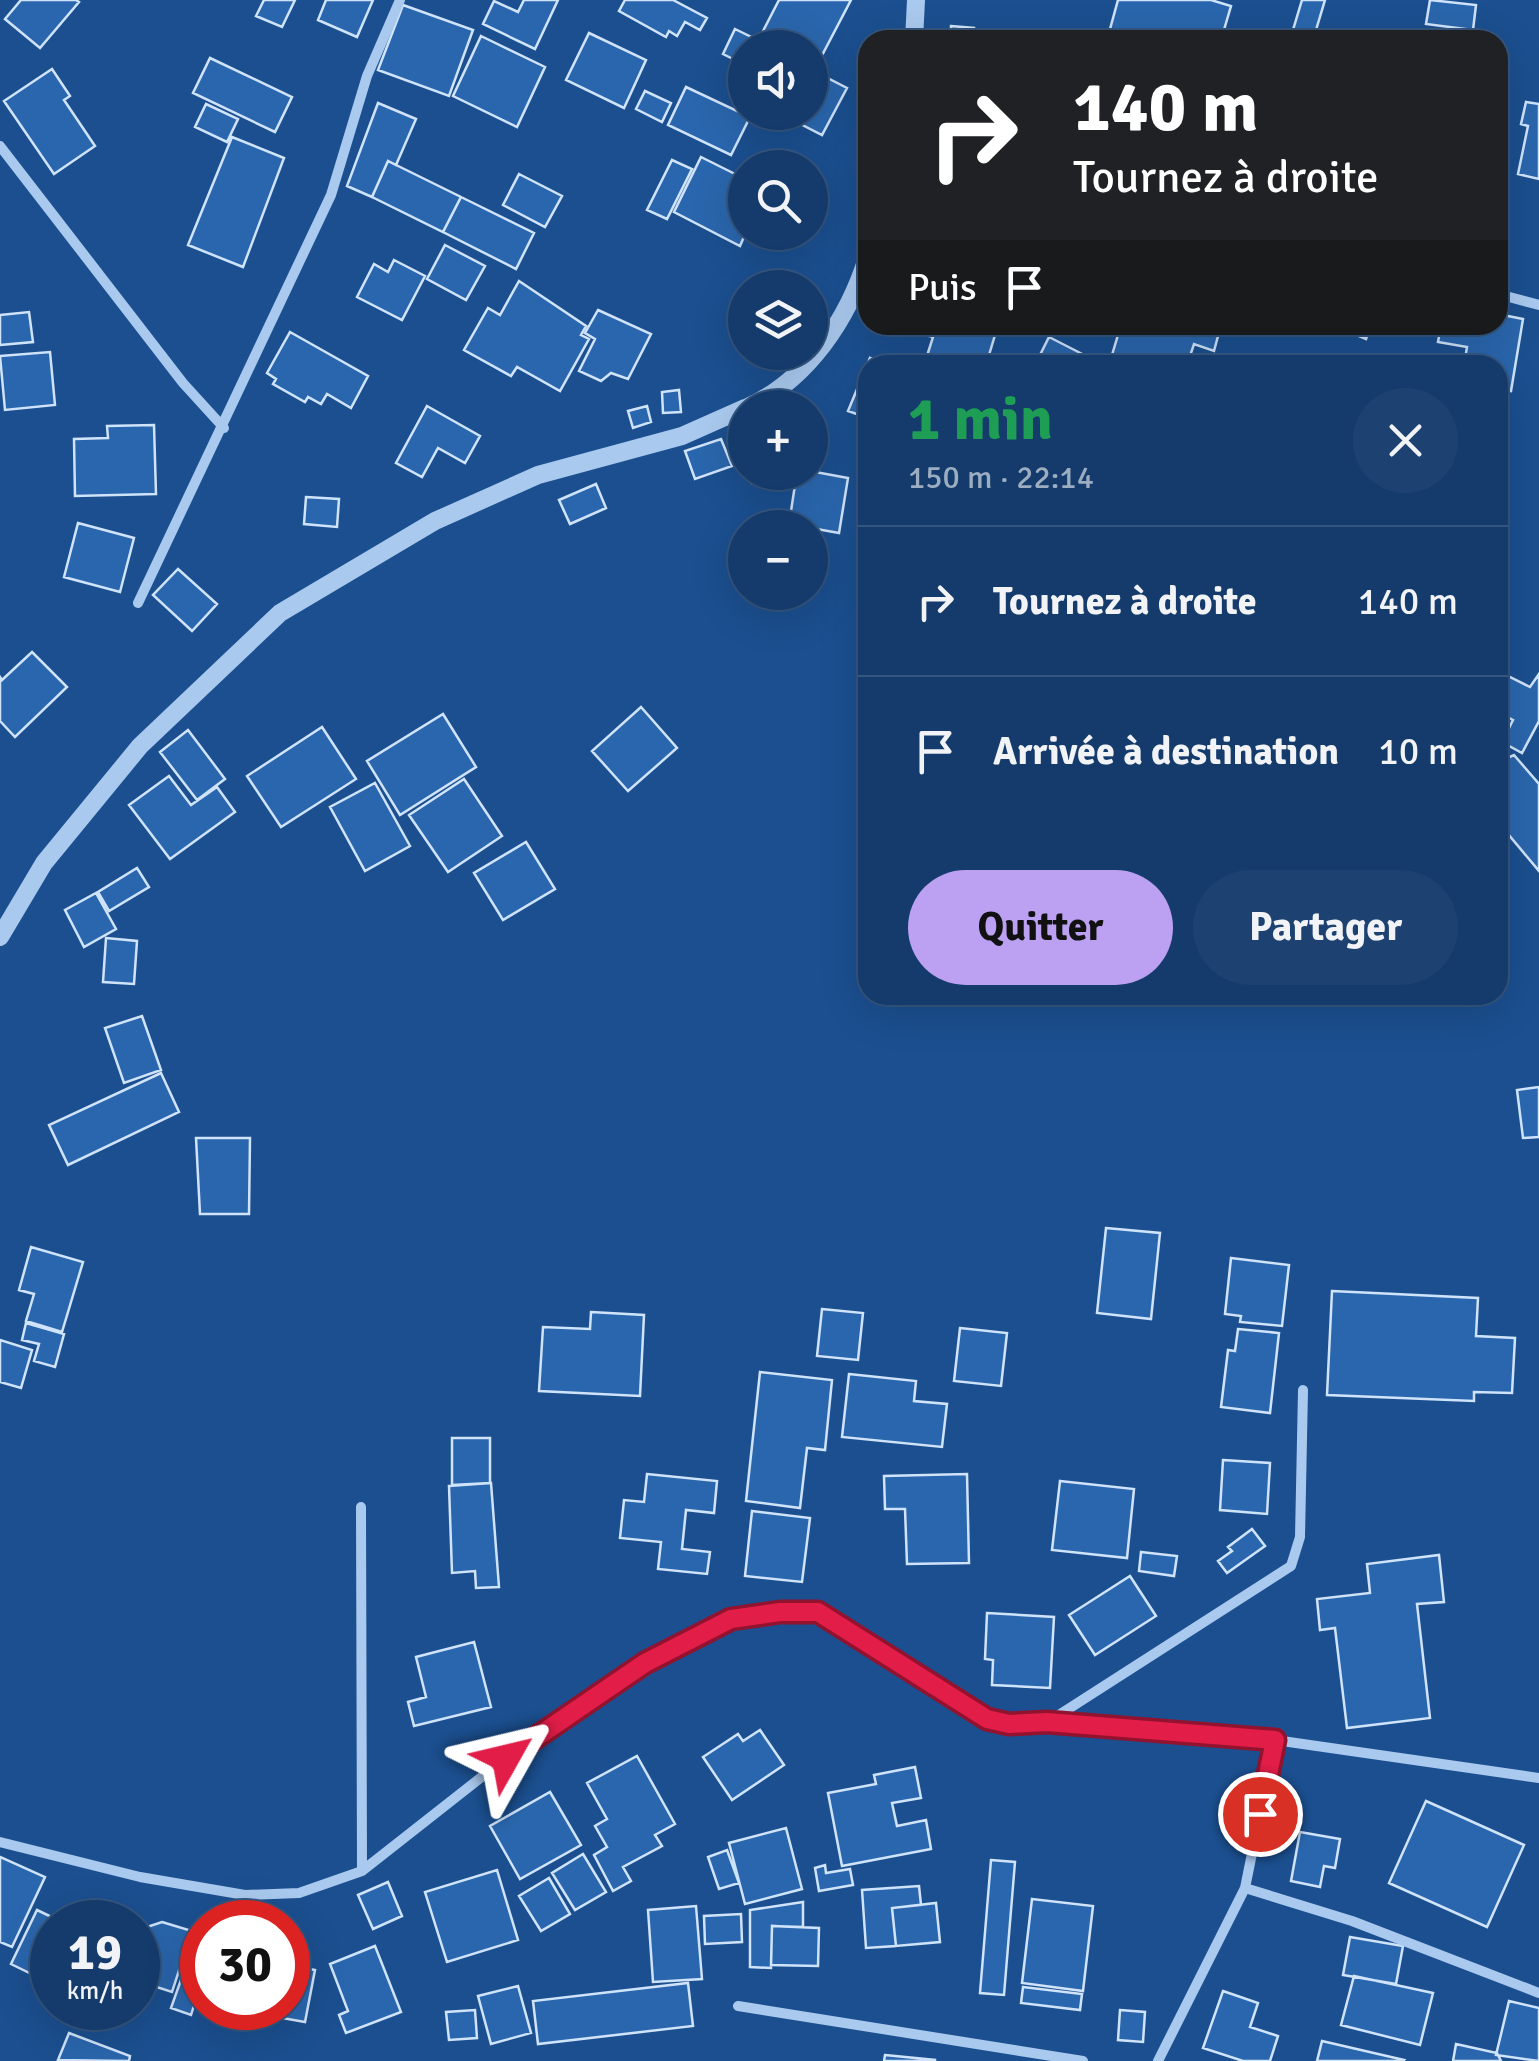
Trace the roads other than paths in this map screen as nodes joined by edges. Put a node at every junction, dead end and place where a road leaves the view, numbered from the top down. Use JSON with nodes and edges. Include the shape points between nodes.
{"nodes":[{"id":1,"x":400,"y":0,"type":"edge"},
{"id":2,"x":916,"y":0,"type":"edge"},
{"id":3,"x":914,"y":30,"type":"edge"},
{"id":4,"x":0,"y":146,"type":"edge"},
{"id":5,"x":858,"y":286,"type":"edge"},
{"id":6,"x":1508,"y":297,"type":"edge"},
{"id":7,"x":1539,"y":306,"type":"edge"},
{"id":8,"x":773,"y":390,"type":"edge"},
{"id":9,"x":728,"y":416,"type":"edge"},
{"id":10,"x":224,"y":428,"type":"junction"},
{"id":11,"x":138,"y":603,"type":"dead end"},
{"id":12,"x":0,"y":937,"type":"edge"},
{"id":13,"x":1303,"y":1390,"type":"dead end"},
{"id":14,"x":361,"y":1507,"type":"dead end"},
{"id":15,"x":1047,"y":1722,"type":"junction"},
{"id":16,"x":1275,"y":1740,"type":"junction"},
{"id":17,"x":1539,"y":1778,"type":"edge"},
{"id":18,"x":0,"y":1842,"type":"edge"},
{"id":19,"x":362,"y":1871,"type":"junction"},
{"id":20,"x":1245,"y":1888,"type":"junction"},
{"id":21,"x":1539,"y":1993,"type":"edge"},
{"id":22,"x":738,"y":2006,"type":"dead end"},
{"id":23,"x":1083,"y":2061,"type":"edge"},
{"id":24,"x":1158,"y":2061,"type":"edge"}],
"edges":[{"from":1,"to":10,"type":"street","via":[[367,76],[331,195]]},
{"from":2,"to":3,"type":"street"},
{"from":4,"to":10,"type":"street"},
{"from":5,"to":8,"type":"street","via":[[826,342]]},
{"from":6,"to":7,"type":"street"},
{"from":9,"to":12,"type":"street","via":[[682,436],[538,475],[435,521],[280,613],[140,746],[44,863]]},
{"from":10,"to":11,"type":"street"},
{"from":13,"to":15,"type":"street","via":[[1300,1537],[1292,1566]]},
{"from":14,"to":19,"type":"street"},
{"from":15,"to":16,"type":"street"},
{"from":15,"to":19,"type":"street","via":[[987,1719],[818,1612],[731,1619],[645,1663],[535,1735]]},
{"from":16,"to":17,"type":"street"},
{"from":16,"to":20,"type":"street"},
{"from":18,"to":19,"type":"street","via":[[140,1877],[245,1894],[299,1893]]},
{"from":20,"to":21,"type":"street"},
{"from":20,"to":24,"type":"street"},
{"from":22,"to":23,"type":"street"}]}
